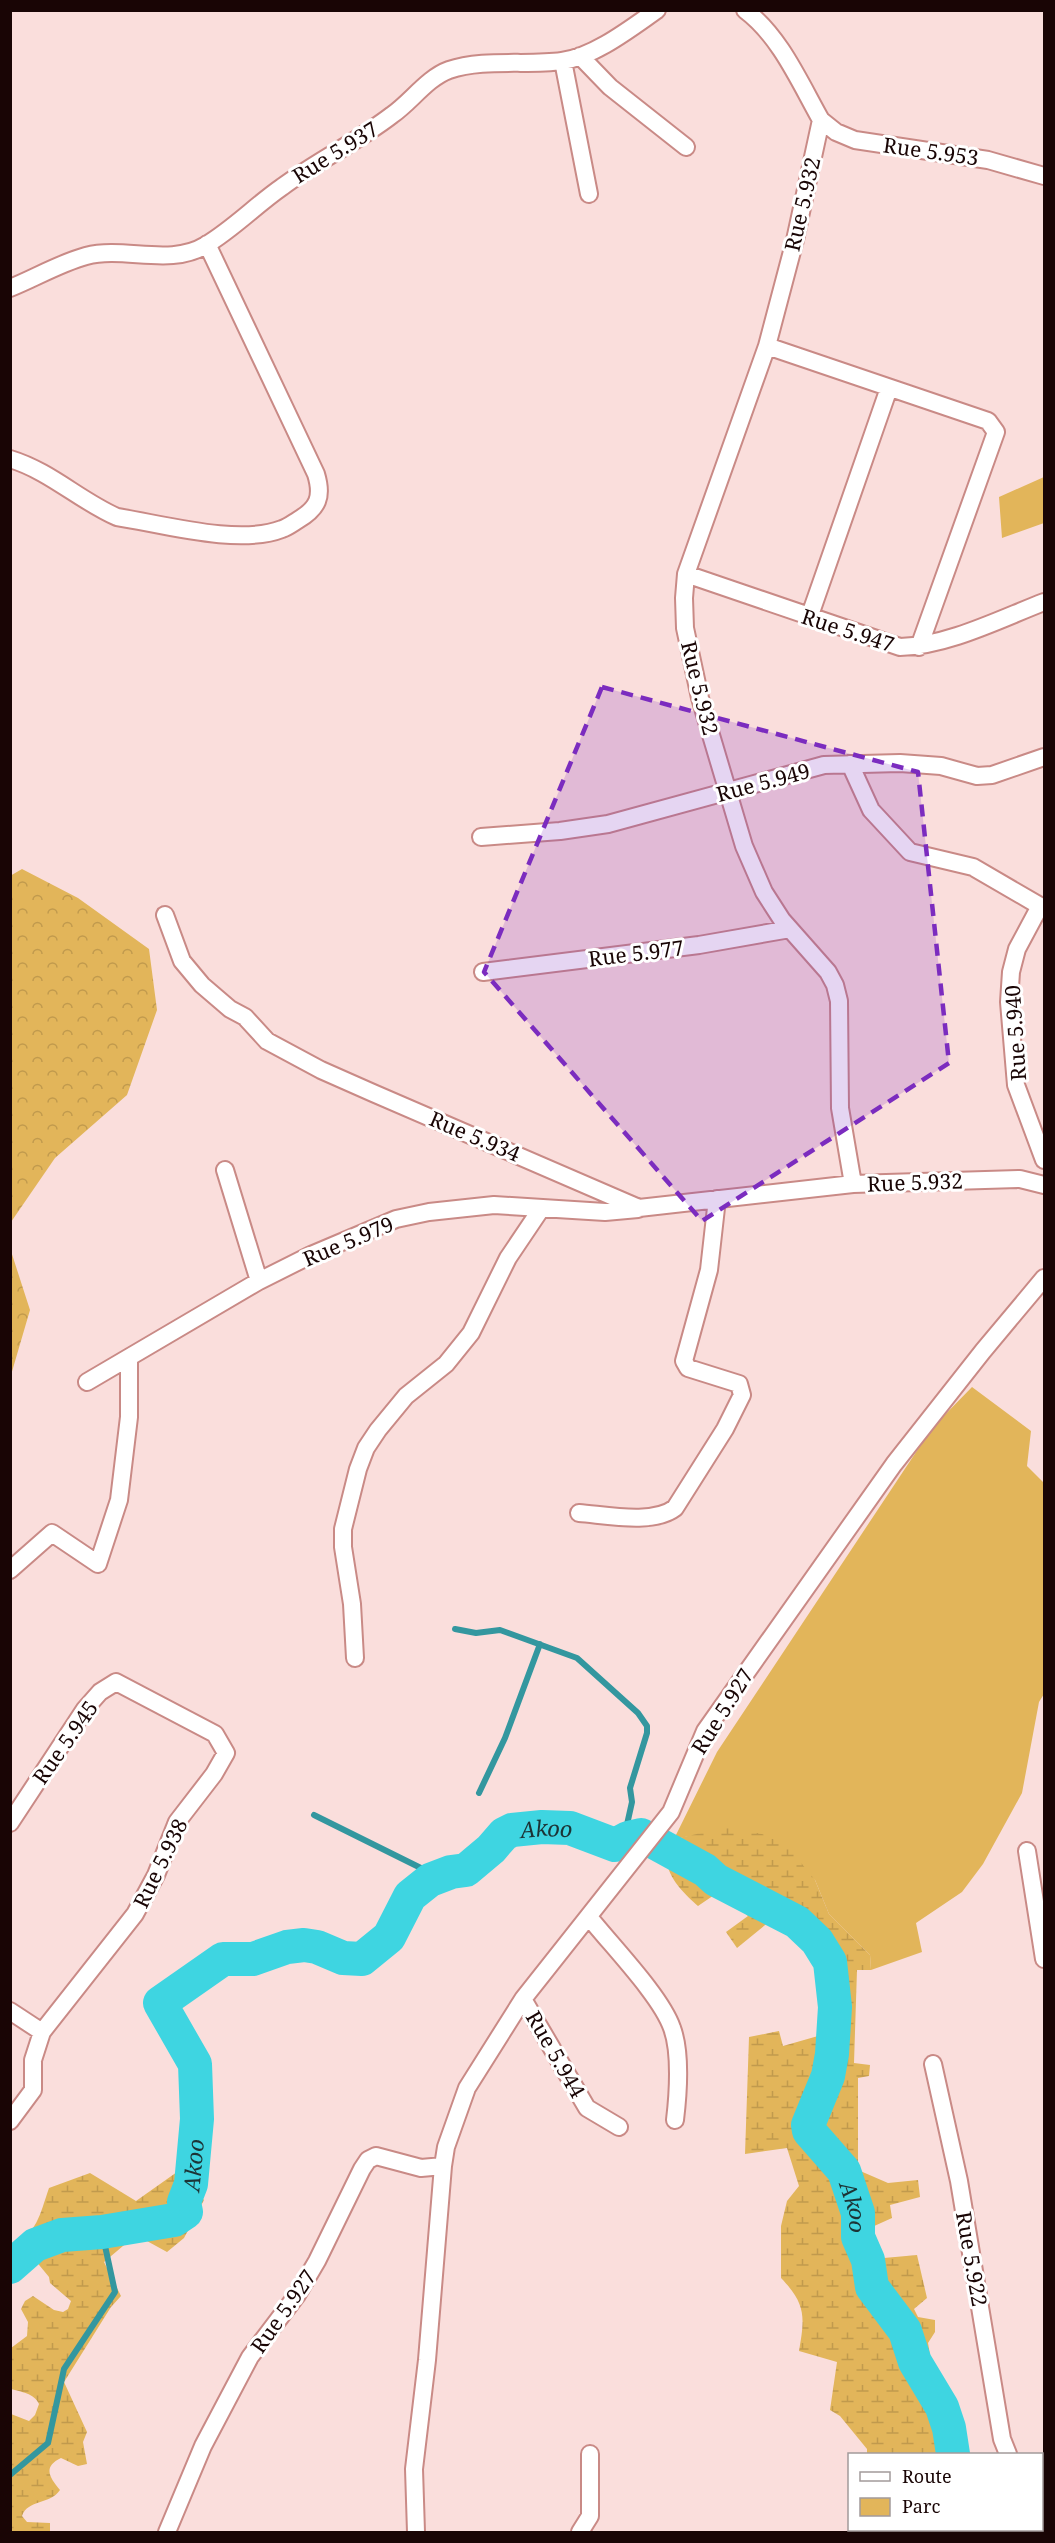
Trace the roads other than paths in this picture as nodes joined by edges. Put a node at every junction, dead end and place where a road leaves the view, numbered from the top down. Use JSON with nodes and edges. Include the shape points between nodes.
{"nodes":[{"id":1,"x":657,"y":10,"type":"edge"},
{"id":2,"x":745,"y":10,"type":"edge"},
{"id":3,"x":580,"y":56,"type":"junction"},
{"id":4,"x":563,"y":61,"type":"junction"},
{"id":5,"x":821,"y":120,"type":"junction"},
{"id":6,"x":686,"y":147,"type":"dead end"},
{"id":7,"x":1044,"y":176,"type":"edge"},
{"id":8,"x":589,"y":194,"type":"dead end"},
{"id":9,"x":207,"y":244,"type":"junction"},
{"id":10,"x":10,"y":288,"type":"edge"},
{"id":11,"x":766,"y":346,"type":"junction"},
{"id":12,"x":889,"y":388,"type":"junction"},
{"id":13,"x":10,"y":459,"type":"edge"},
{"id":14,"x":686,"y":574,"type":"junction"},
{"id":15,"x":1044,"y":602,"type":"edge"},
{"id":16,"x":809,"y":618,"type":"junction"},
{"id":17,"x":919,"y":647,"type":"junction"},
{"id":18,"x":1044,"y":757,"type":"edge"},
{"id":19,"x":850,"y":764,"type":"junction"},
{"id":20,"x":728,"y":791,"type":"junction"},
{"id":21,"x":481,"y":837,"type":"dead end"},
{"id":22,"x":1042,"y":906,"type":"edge"},
{"id":23,"x":165,"y":915,"type":"dead end"},
{"id":24,"x":790,"y":929,"type":"junction"},
{"id":25,"x":483,"y":972,"type":"dead end"},
{"id":26,"x":1044,"y":1160,"type":"edge"},
{"id":27,"x":225,"y":1170,"type":"dead end"},
{"id":28,"x":853,"y":1184,"type":"junction"},
{"id":29,"x":1044,"y":1185,"type":"edge"},
{"id":30,"x":717,"y":1199,"type":"junction"},
{"id":31,"x":639,"y":1208,"type":"junction"},
{"id":32,"x":541,"y":1209,"type":"junction"},
{"id":33,"x":1044,"y":1278,"type":"edge"},
{"id":34,"x":259,"y":1281,"type":"junction"},
{"id":35,"x":129,"y":1358,"type":"junction"},
{"id":36,"x":87,"y":1382,"type":"dead end"},
{"id":37,"x":579,"y":1513,"type":"dead end"},
{"id":38,"x":10,"y":1570,"type":"edge"},
{"id":39,"x":355,"y":1658,"type":"dead end"},
{"id":40,"x":100,"y":1692,"type":"joint"},
{"id":41,"x":10,"y":1823,"type":"edge"},
{"id":42,"x":1027,"y":1851,"type":"dead end"},
{"id":43,"x":589,"y":1917,"type":"junction"},
{"id":44,"x":1044,"y":1959,"type":"edge"},
{"id":45,"x":523,"y":1999,"type":"junction"},
{"id":46,"x":10,"y":2011,"type":"edge"},
{"id":47,"x":42,"y":2032,"type":"junction"},
{"id":48,"x":933,"y":2064,"type":"dead end"},
{"id":49,"x":675,"y":2120,"type":"dead end"},
{"id":50,"x":10,"y":2121,"type":"edge"},
{"id":51,"x":619,"y":2127,"type":"dead end"},
{"id":52,"x":443,"y":2166,"type":"junction"},
{"id":53,"x":1008,"y":2453,"type":"edge"},
{"id":54,"x":590,"y":2454,"type":"dead end"},
{"id":55,"x":167,"y":2532,"type":"edge"},
{"id":56,"x":416,"y":2532,"type":"edge"},
{"id":57,"x":580,"y":2532,"type":"edge"}],
"edges":[{"from":1,"to":3,"type":"street","name":"Rue 5.937","via":[[612,41]]},
{"from":2,"to":5,"type":"street","via":[[777,45]]},
{"from":3,"to":4,"type":"street","name":"Rue 5.937"},
{"from":3,"to":6,"type":"street","via":[[610,87]]},
{"from":4,"to":8,"type":"street"},
{"from":4,"to":9,"type":"street","name":"Rue 5.937","via":[[494,63],[449,70],[372,130],[281,187]]},
{"from":5,"to":7,"type":"street","name":"Rue 5.953","via":[[855,140],[988,160]]},
{"from":5,"to":11,"type":"street","name":"Rue 5.932","via":[[795,240]]},
{"from":9,"to":10,"type":"street","name":"Rue 5.937","via":[[192,253],[172,255],[85,256]]},
{"from":9,"to":13,"type":"street","via":[[316,474],[320,488],[317,504],[282,529],[255,535],[223,535],[117,517],[52,477]]},
{"from":11,"to":12,"type":"street"},
{"from":11,"to":14,"type":"street","name":"Rue 5.932"},
{"from":12,"to":16,"type":"street"},
{"from":12,"to":17,"type":"street","via":[[988,421],[996,432]]},
{"from":14,"to":16,"type":"street","name":"Rue 5.947"},
{"from":14,"to":20,"type":"street","name":"Rue 5.932","via":[[685,628],[700,698]]},
{"from":15,"to":17,"type":"street","name":"Rue 5.947"},
{"from":16,"to":17,"type":"street","name":"Rue 5.947","via":[[900,648]]},
{"from":18,"to":19,"type":"street","name":"Rue 5.949","via":[[992,776],[941,766]]},
{"from":19,"to":20,"type":"street","name":"Rue 5.949","via":[[824,765]]},
{"from":19,"to":22,"type":"street","name":"Rue 5.940","via":[[872,810],[910,852],[973,867]]},
{"from":20,"to":21,"type":"street","name":"Rue 5.949","via":[[608,824]]},
{"from":20,"to":24,"type":"street","name":"Rue 5.932","via":[[760,883]]},
{"from":22,"to":26,"type":"street","name":"Rue 5.940","via":[[1017,949],[1009,1002],[1016,1085]]},
{"from":23,"to":31,"type":"street","name":"Rue 5.934","via":[[182,961],[202,985],[245,1017],[267,1041],[363,1088]]},
{"from":24,"to":25,"type":"street","name":"Rue 5.977","via":[[699,945]]},
{"from":24,"to":28,"type":"street","name":"Rue 5.932","via":[[828,972],[839,1001],[840,1108]]},
{"from":27,"to":34,"type":"street"},
{"from":28,"to":29,"type":"street","name":"Rue 5.932","via":[[1020,1179]]},
{"from":28,"to":30,"type":"street"},
{"from":30,"to":31,"type":"street"},
{"from":30,"to":37,"type":"street","via":[[709,1270],[684,1361],[688,1368],[739,1384],[742,1395],[725,1429],[668,1514],[655,1518]]},
{"from":31,"to":32,"type":"street","name":"Rue 5.979","via":[[605,1212]]},
{"from":32,"to":34,"type":"street","name":"Rue 5.979","via":[[494,1205],[396,1219]]},
{"from":32,"to":39,"type":"street","via":[[508,1258],[471,1333],[446,1364],[406,1396],[366,1449],[343,1529]]},
{"from":33,"to":43,"type":"street","name":"Rue 5.927","via":[[894,1464],[705,1731],[671,1812]]},
{"from":34,"to":35,"type":"street","name":"Rue 5.979"},
{"from":35,"to":36,"type":"street","name":"Rue 5.979"},
{"from":35,"to":38,"type":"street","via":[[129,1417],[119,1500],[98,1563],[52,1533]]},
{"from":40,"to":41,"type":"street","name":"Rue 5.945"},
{"from":40,"to":47,"type":"street","name":"Rue 5.938","via":[[116,1682],[215,1734],[226,1754],[177,1822],[135,1914]]},
{"from":42,"to":44,"type":"street"},
{"from":43,"to":45,"type":"street","name":"Rue 5.927"},
{"from":43,"to":49,"type":"street","via":[[658,2003],[673,2028],[679,2082]]},
{"from":45,"to":51,"type":"street","name":"Rue 5.944","via":[[587,2108]]},
{"from":45,"to":52,"type":"street","name":"Rue 5.927","via":[[467,2088]]},
{"from":46,"to":47,"type":"street"},
{"from":47,"to":50,"type":"street","via":[[33,2060],[33,2090]]},
{"from":48,"to":53,"type":"street","name":"Rue 5.922","via":[[959,2181],[1002,2439]]},
{"from":52,"to":55,"type":"street","name":"Rue 5.927","via":[[421,2168],[376,2156],[368,2160],[307,2278],[250,2357],[203,2446]]},
{"from":52,"to":56,"type":"street","name":"Rue 5.927","via":[[414,2469]]},
{"from":54,"to":57,"type":"street","via":[[590,2516]]}]}
